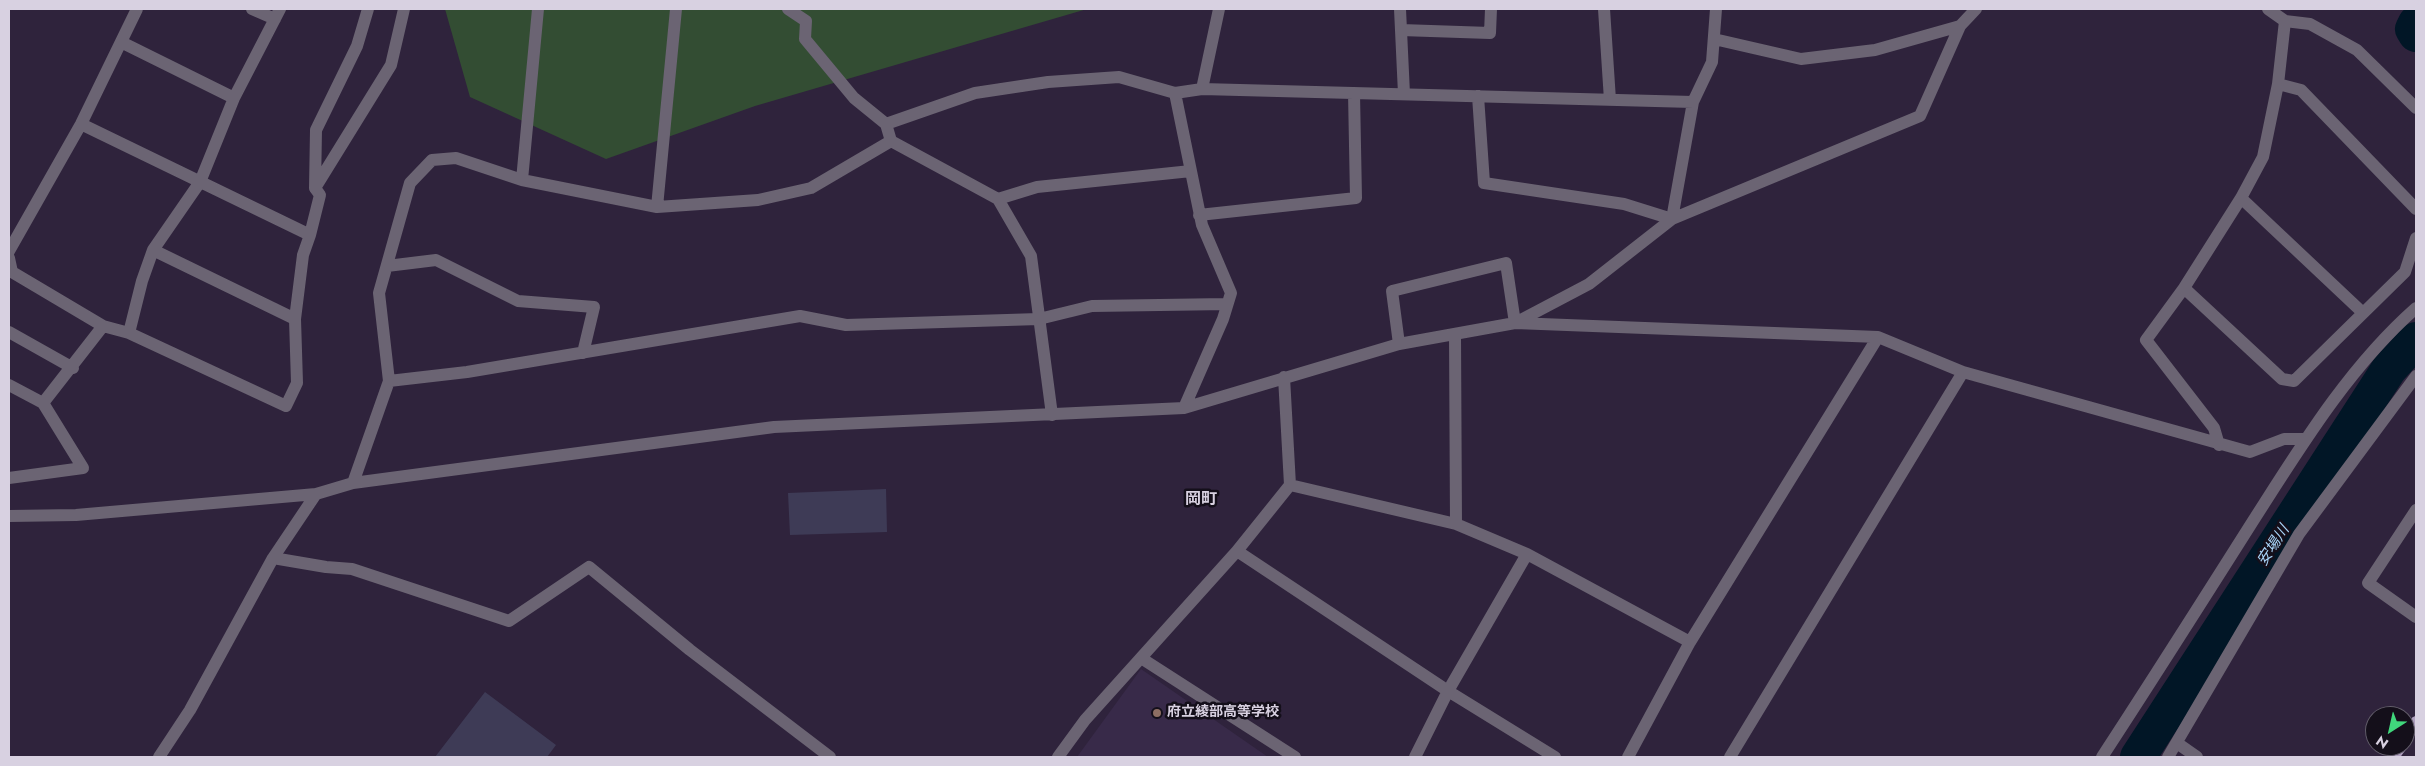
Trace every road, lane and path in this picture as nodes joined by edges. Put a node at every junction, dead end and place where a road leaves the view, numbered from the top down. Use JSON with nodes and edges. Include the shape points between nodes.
{"nodes":[{"id":1,"x":137,"y":9,"type":"edge"},
{"id":2,"x":252,"y":9,"type":"edge"},
{"id":3,"x":368,"y":9,"type":"edge"},
{"id":4,"x":404,"y":9,"type":"edge"},
{"id":5,"x":538,"y":9,"type":"edge"},
{"id":6,"x":676,"y":9,"type":"edge"},
{"id":7,"x":788,"y":9,"type":"edge"},
{"id":8,"x":1219,"y":9,"type":"edge"},
{"id":9,"x":1400,"y":9,"type":"edge"},
{"id":10,"x":1491,"y":9,"type":"edge"},
{"id":11,"x":1604,"y":9,"type":"edge"},
{"id":12,"x":1716,"y":9,"type":"edge"},
{"id":13,"x":1976,"y":9,"type":"edge"},
{"id":14,"x":2268,"y":9,"type":"edge"},
{"id":15,"x":277,"y":14,"type":"edge"},
{"id":16,"x":2285,"y":21,"type":"junction"},
{"id":17,"x":1960,"y":26,"type":"junction"},
{"id":18,"x":1401,"y":30,"type":"junction"},
{"id":19,"x":1714,"y":39,"type":"junction"},
{"id":20,"x":121,"y":42,"type":"junction"},
{"id":21,"x":2278,"y":84,"type":"junction"},
{"id":22,"x":1202,"y":88,"type":"junction"},
{"id":23,"x":1175,"y":93,"type":"junction"},
{"id":24,"x":1354,"y":93,"type":"junction"},
{"id":25,"x":1404,"y":94,"type":"junction"},
{"id":26,"x":1478,"y":96,"type":"junction"},
{"id":27,"x":234,"y":98,"type":"junction"},
{"id":28,"x":1610,"y":100,"type":"junction"},
{"id":29,"x":1693,"y":102,"type":"junction"},
{"id":30,"x":2416,"y":108,"type":"edge"},
{"id":31,"x":81,"y":124,"type":"junction"},
{"id":32,"x":886,"y":124,"type":"junction"},
{"id":33,"x":891,"y":141,"type":"junction"},
{"id":34,"x":1191,"y":171,"type":"junction"},
{"id":35,"x":522,"y":180,"type":"junction"},
{"id":36,"x":200,"y":182,"type":"junction"},
{"id":37,"x":316,"y":188,"type":"junction"},
{"id":38,"x":2241,"y":198,"type":"junction"},
{"id":39,"x":998,"y":199,"type":"junction"},
{"id":40,"x":657,"y":207,"type":"junction"},
{"id":41,"x":2416,"y":208,"type":"edge"},
{"id":42,"x":1200,"y":215,"type":"junction"},
{"id":43,"x":1672,"y":219,"type":"junction"},
{"id":44,"x":310,"y":235,"type":"junction"},
{"id":45,"x":2416,"y":238,"type":"edge"},
{"id":46,"x":153,"y":250,"type":"junction"},
{"id":47,"x":9,"y":251,"type":"edge"},
{"id":48,"x":9,"y":258,"type":"edge"},
{"id":49,"x":387,"y":266,"type":"junction"},
{"id":50,"x":2184,"y":288,"type":"junction"},
{"id":51,"x":1228,"y":304,"type":"junction"},
{"id":52,"x":2416,"y":308,"type":"edge"},
{"id":53,"x":2362,"y":312,"type":"junction"},
{"id":54,"x":295,"y":318,"type":"junction"},
{"id":55,"x":1039,"y":319,"type":"junction"},
{"id":56,"x":1515,"y":323,"type":"junction"},
{"id":57,"x":103,"y":326,"type":"junction"},
{"id":58,"x":9,"y":332,"type":"edge"},
{"id":59,"x":129,"y":333,"type":"junction"},
{"id":60,"x":1455,"y":334,"type":"junction"},
{"id":61,"x":1878,"y":336,"type":"junction"},
{"id":62,"x":1399,"y":344,"type":"junction"},
{"id":63,"x":583,"y":353,"type":"junction"},
{"id":64,"x":73,"y":368,"type":"junction"},
{"id":65,"x":1963,"y":372,"type":"junction"},
{"id":66,"x":2416,"y":376,"type":"edge"},
{"id":67,"x":1284,"y":377,"type":"junction"},
{"id":68,"x":389,"y":381,"type":"junction"},
{"id":69,"x":9,"y":385,"type":"edge"},
{"id":70,"x":43,"y":403,"type":"junction"},
{"id":71,"x":1184,"y":408,"type":"junction"},
{"id":72,"x":1052,"y":415,"type":"junction"},
{"id":73,"x":2306,"y":438,"type":"junction"},
{"id":74,"x":2219,"y":445,"type":"junction"},
{"id":75,"x":9,"y":478,"type":"edge"},
{"id":76,"x":353,"y":484,"type":"junction"},
{"id":77,"x":1290,"y":485,"type":"junction"},
{"id":78,"x":316,"y":494,"type":"junction"},
{"id":79,"x":2416,"y":510,"type":"edge"},
{"id":80,"x":9,"y":516,"type":"edge"},
{"id":81,"x":1456,"y":524,"type":"junction"},
{"id":82,"x":1237,"y":551,"type":"junction"},
{"id":83,"x":1527,"y":554,"type":"junction"},
{"id":84,"x":272,"y":558,"type":"junction"},
{"id":85,"x":2416,"y":617,"type":"edge"},
{"id":86,"x":1690,"y":642,"type":"junction"},
{"id":87,"x":1141,"y":658,"type":"junction"},
{"id":88,"x":1448,"y":691,"type":"junction"},
{"id":89,"x":2177,"y":743,"type":"junction"},
{"id":90,"x":159,"y":757,"type":"edge"},
{"id":91,"x":830,"y":757,"type":"edge"},
{"id":92,"x":1058,"y":757,"type":"edge"},
{"id":93,"x":1295,"y":757,"type":"edge"},
{"id":94,"x":1414,"y":757,"type":"edge"},
{"id":95,"x":1555,"y":757,"type":"edge"},
{"id":96,"x":1628,"y":757,"type":"edge"},
{"id":97,"x":1730,"y":757,"type":"edge"},
{"id":98,"x":2102,"y":757,"type":"edge"},
{"id":99,"x":2168,"y":757,"type":"edge"},
{"id":100,"x":2197,"y":757,"type":"edge"}],
"edges":[{"from":1,"to":20,"type":"street"},
{"from":2,"to":15,"type":"street"},
{"from":3,"to":37,"type":"street","via":[[357,46],[316,130]]},
{"from":4,"to":37,"type":"street","via":[[391,65]]},
{"from":5,"to":35,"type":"street"},
{"from":6,"to":40,"type":"street"},
{"from":7,"to":32,"type":"street","via":[[806,21],[805,39],[854,98]]},
{"from":8,"to":22,"type":"street"},
{"from":9,"to":18,"type":"street"},
{"from":10,"to":18,"type":"street","via":[[1490,33]]},
{"from":11,"to":28,"type":"street"},
{"from":12,"to":19,"type":"street"},
{"from":13,"to":17,"type":"street"},
{"from":14,"to":16,"type":"street"},
{"from":15,"to":27,"type":"street"},
{"from":16,"to":21,"type":"street"},
{"from":16,"to":30,"type":"street","via":[[2310,24],[2357,50]]},
{"from":17,"to":19,"type":"street","via":[[1875,50],[1801,58]]},
{"from":17,"to":43,"type":"street","via":[[1920,116]]},
{"from":18,"to":25,"type":"street"},
{"from":19,"to":29,"type":"street","via":[[1712,62]]},
{"from":20,"to":27,"type":"street"},
{"from":20,"to":31,"type":"street"},
{"from":21,"to":38,"type":"street","via":[[2263,157]]},
{"from":21,"to":41,"type":"street","via":[[2301,90]]},
{"from":22,"to":23,"type":"street"},
{"from":22,"to":24,"type":"street"},
{"from":23,"to":32,"type":"street","via":[[1120,77],[1048,82],[976,93]]},
{"from":23,"to":34,"type":"street"},
{"from":24,"to":25,"type":"street"},
{"from":24,"to":42,"type":"street","via":[[1356,198]]},
{"from":25,"to":26,"type":"street"},
{"from":26,"to":28,"type":"street"},
{"from":26,"to":43,"type":"street","via":[[1484,183],[1624,204]]},
{"from":27,"to":36,"type":"street"},
{"from":28,"to":29,"type":"street"},
{"from":29,"to":43,"type":"street"},
{"from":31,"to":36,"type":"street"},
{"from":31,"to":47,"type":"street"},
{"from":32,"to":33,"type":"street"},
{"from":33,"to":39,"type":"street"},
{"from":33,"to":40,"type":"street","via":[[810,188],[758,200]]},
{"from":34,"to":39,"type":"street","via":[[1037,187]]},
{"from":34,"to":42,"type":"street"},
{"from":35,"to":40,"type":"street"},
{"from":35,"to":49,"type":"street","via":[[456,158],[432,160],[410,183]]},
{"from":36,"to":44,"type":"street"},
{"from":36,"to":46,"type":"street"},
{"from":37,"to":44,"type":"street","via":[[320,195]]},
{"from":38,"to":50,"type":"street"},
{"from":38,"to":53,"type":"street"},
{"from":39,"to":55,"type":"street","via":[[1031,256]]},
{"from":42,"to":51,"type":"street","via":[[1231,293]]},
{"from":43,"to":56,"type":"street","via":[[1589,284]]},
{"from":44,"to":54,"type":"street","via":[[303,255]]},
{"from":45,"to":53,"type":"street","via":[[2405,272]]},
{"from":46,"to":54,"type":"street"},
{"from":46,"to":59,"type":"street"},
{"from":48,"to":57,"type":"street","via":[[12,272]]},
{"from":49,"to":63,"type":"street","via":[[436,260],[518,301],[594,307]]},
{"from":49,"to":68,"type":"street","via":[[379,293]]},
{"from":50,"to":53,"type":"street","via":[[2282,379],[2294,381]]},
{"from":50,"to":74,"type":"street","via":[[2146,340],[2214,428]]},
{"from":51,"to":55,"type":"street","via":[[1092,306]]},
{"from":51,"to":71,"type":"street"},
{"from":52,"to":73,"type":"street","via":[[2353,375]]},
{"from":54,"to":59,"type":"street","via":[[297,383],[286,406]]},
{"from":55,"to":63,"type":"street","via":[[846,325],[800,316]]},
{"from":55,"to":72,"type":"street"},
{"from":56,"to":60,"type":"street"},
{"from":56,"to":61,"type":"street"},
{"from":56,"to":62,"type":"street","via":[[1506,262],[1392,290]]},
{"from":57,"to":59,"type":"street"},
{"from":57,"to":64,"type":"street"},
{"from":58,"to":64,"type":"street"},
{"from":60,"to":62,"type":"street"},
{"from":60,"to":81,"type":"street"},
{"from":61,"to":65,"type":"street"},
{"from":61,"to":86,"type":"street"},
{"from":62,"to":67,"type":"street"},
{"from":63,"to":68,"type":"street"},
{"from":64,"to":70,"type":"street"},
{"from":65,"to":74,"type":"street"},
{"from":65,"to":97,"type":"street"},
{"from":66,"to":89,"type":"street","via":[[2299,534]]},
{"from":67,"to":71,"type":"street"},
{"from":67,"to":77,"type":"street"},
{"from":68,"to":76,"type":"street"},
{"from":69,"to":70,"type":"street"},
{"from":70,"to":75,"type":"street","via":[[83,468]]},
{"from":71,"to":72,"type":"street"},
{"from":72,"to":76,"type":"street","via":[[774,427]]},
{"from":73,"to":74,"type":"street","via":[[2284,439],[2250,452]]},
{"from":73,"to":98,"type":"street"},
{"from":76,"to":78,"type":"street"},
{"from":77,"to":81,"type":"street"},
{"from":77,"to":82,"type":"street"},
{"from":78,"to":80,"type":"street","via":[[76,515]]},
{"from":78,"to":84,"type":"street"},
{"from":79,"to":85,"type":"street","via":[[2368,583]]},
{"from":81,"to":83,"type":"street"},
{"from":82,"to":87,"type":"street"},
{"from":82,"to":88,"type":"street"},
{"from":83,"to":86,"type":"street"},
{"from":83,"to":88,"type":"street"},
{"from":84,"to":90,"type":"street","via":[[190,710]]},
{"from":84,"to":91,"type":"street","via":[[352,569],[509,621],[589,567],[690,650]]},
{"from":86,"to":96,"type":"street"},
{"from":87,"to":92,"type":"street","via":[[1084,720]]},
{"from":87,"to":93,"type":"street"},
{"from":88,"to":94,"type":"street"},
{"from":88,"to":95,"type":"street"},
{"from":89,"to":99,"type":"street"},
{"from":89,"to":100,"type":"street"}]}
